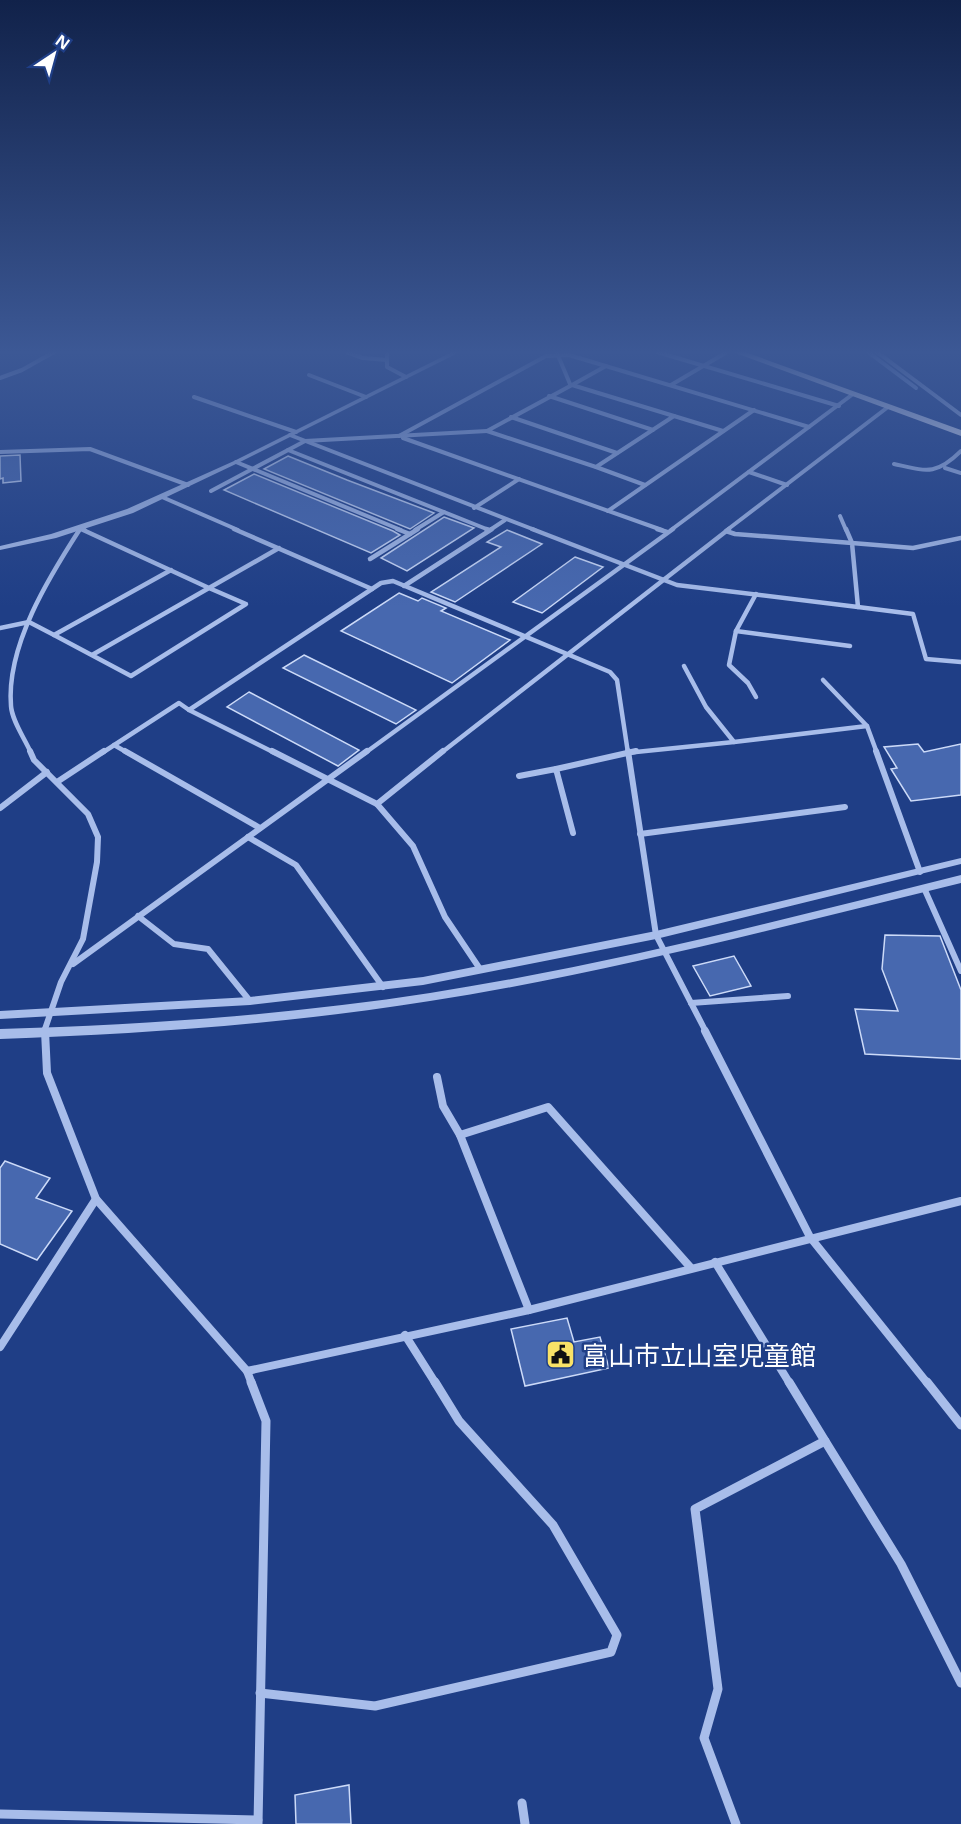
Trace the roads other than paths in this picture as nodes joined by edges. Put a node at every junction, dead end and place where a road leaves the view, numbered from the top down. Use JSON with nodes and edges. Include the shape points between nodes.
{"nodes":[{"id":1,"x":287,"y":437,"type":"edge"},
{"id":2,"x":298,"y":437,"type":"edge"},
{"id":3,"x":378,"y":437,"type":"edge"},
{"id":4,"x":402,"y":437,"type":"edge"},
{"id":5,"x":506,"y":437,"type":"edge"},
{"id":6,"x":571,"y":437,"type":"edge"},
{"id":7,"x":642,"y":437,"type":"edge"},
{"id":8,"x":714,"y":437,"type":"edge"},
{"id":9,"x":796,"y":437,"type":"edge"},
{"id":10,"x":849,"y":437,"type":"edge"},
{"id":11,"x":305,"y":441,"type":"junction"},
{"id":12,"x":288,"y":450,"type":"junction"},
{"id":13,"x":961,"y":451,"type":"edge"},
{"id":14,"x":0,"y":452,"type":"edge"},
{"id":15,"x":618,"y":453,"type":"junction"},
{"id":16,"x":236,"y":462,"type":"junction"},
{"id":17,"x":894,"y":464,"type":"dead end"},
{"id":18,"x":596,"y":467,"type":"junction"},
{"id":19,"x":945,"y":468,"type":"junction"},
{"id":20,"x":254,"y":469,"type":"junction"},
{"id":21,"x":749,"y":472,"type":"junction"},
{"id":22,"x":961,"y":472,"type":"edge"},
{"id":23,"x":519,"y":479,"type":"junction"},
{"id":24,"x":188,"y":485,"type":"junction"},
{"id":25,"x":645,"y":485,"type":"junction"},
{"id":26,"x":787,"y":485,"type":"junction"},
{"id":27,"x":211,"y":491,"type":"dead end"},
{"id":28,"x":162,"y":497,"type":"junction"},
{"id":29,"x":474,"y":508,"type":"junction"},
{"id":30,"x":608,"y":511,"type":"junction"},
{"id":31,"x":444,"y":512,"type":"junction"},
{"id":32,"x":840,"y":516,"type":"dead end"},
{"id":33,"x":505,"y":520,"type":"junction"},
{"id":34,"x":80,"y":528,"type":"junction"},
{"id":35,"x":489,"y":530,"type":"junction"},
{"id":36,"x":726,"y":531,"type":"junction"},
{"id":37,"x":668,"y":532,"type":"junction"},
{"id":38,"x":410,"y":534,"type":"junction"},
{"id":39,"x":961,"y":538,"type":"edge"},
{"id":40,"x":852,"y":543,"type":"junction"},
{"id":41,"x":279,"y":548,"type":"junction"},
{"id":42,"x":0,"y":549,"type":"edge"},
{"id":43,"x":370,"y":559,"type":"dead end"},
{"id":44,"x":624,"y":565,"type":"junction"},
{"id":45,"x":171,"y":570,"type":"junction"},
{"id":46,"x":663,"y":579,"type":"junction"},
{"id":47,"x":404,"y":586,"type":"junction"},
{"id":48,"x":209,"y":588,"type":"junction"},
{"id":49,"x":372,"y":589,"type":"junction"},
{"id":50,"x":756,"y":594,"type":"junction"},
{"id":51,"x":858,"y":607,"type":"junction"},
{"id":52,"x":29,"y":622,"type":"junction"},
{"id":53,"x":0,"y":628,"type":"edge"},
{"id":54,"x":736,"y":631,"type":"junction"},
{"id":55,"x":54,"y":634,"type":"junction"},
{"id":56,"x":524,"y":636,"type":"junction"},
{"id":57,"x":850,"y":646,"type":"dead end"},
{"id":58,"x":567,"y":653,"type":"junction"},
{"id":59,"x":92,"y":655,"type":"junction"},
{"id":60,"x":961,"y":662,"type":"edge"},
{"id":61,"x":684,"y":666,"type":"dead end"},
{"id":62,"x":823,"y":681,"type":"dead end"},
{"id":63,"x":756,"y":697,"type":"dead end"},
{"id":64,"x":189,"y":710,"type":"junction"},
{"id":65,"x":867,"y":726,"type":"junction"},
{"id":66,"x":734,"y":742,"type":"junction"},
{"id":67,"x":114,"y":745,"type":"junction"},
{"id":68,"x":629,"y":752,"type":"junction"},
{"id":69,"x":556,"y":769,"type":"junction"},
{"id":70,"x":47,"y":772,"type":"junction"},
{"id":71,"x":519,"y":776,"type":"dead end"},
{"id":72,"x":326,"y":780,"type":"junction"},
{"id":73,"x":57,"y":782,"type":"junction"},
{"id":74,"x":377,"y":804,"type":"junction"},
{"id":75,"x":845,"y":807,"type":"dead end"},
{"id":76,"x":0,"y":808,"type":"edge"},
{"id":77,"x":260,"y":828,"type":"junction"},
{"id":78,"x":573,"y":833,"type":"dead end"},
{"id":79,"x":640,"y":834,"type":"junction"},
{"id":80,"x":248,"y":837,"type":"junction"},
{"id":81,"x":961,"y":861,"type":"edge"},
{"id":82,"x":920,"y":872,"type":"junction"},
{"id":83,"x":961,"y":879,"type":"edge"},
{"id":84,"x":924,"y":888,"type":"junction"},
{"id":85,"x":138,"y":916,"type":"junction"},
{"id":86,"x":656,"y":935,"type":"junction"},
{"id":87,"x":665,"y":951,"type":"junction"},
{"id":88,"x":72,"y":964,"type":"junction"},
{"id":89,"x":480,"y":969,"type":"junction"},
{"id":90,"x":961,"y":971,"type":"edge"},
{"id":91,"x":383,"y":987,"type":"junction"},
{"id":92,"x":788,"y":996,"type":"dead end"},
{"id":93,"x":250,"y":1001,"type":"junction"},
{"id":94,"x":691,"y":1004,"type":"junction"},
{"id":95,"x":51,"y":1014,"type":"junction"},
{"id":96,"x":0,"y":1016,"type":"edge"},
{"id":97,"x":44,"y":1033,"type":"junction"},
{"id":98,"x":0,"y":1034,"type":"edge"},
{"id":99,"x":437,"y":1077,"type":"dead end"},
{"id":100,"x":460,"y":1135,"type":"junction"},
{"id":101,"x":96,"y":1199,"type":"junction"},
{"id":102,"x":961,"y":1201,"type":"edge"},
{"id":103,"x":810,"y":1237,"type":"junction"},
{"id":104,"x":715,"y":1262,"type":"junction"},
{"id":105,"x":691,"y":1268,"type":"junction"},
{"id":106,"x":529,"y":1310,"type":"junction"},
{"id":107,"x":405,"y":1335,"type":"junction"},
{"id":108,"x":0,"y":1347,"type":"edge"},
{"id":109,"x":247,"y":1371,"type":"junction"},
{"id":110,"x":961,"y":1425,"type":"edge"},
{"id":111,"x":825,"y":1441,"type":"junction"},
{"id":112,"x":961,"y":1683,"type":"edge"},
{"id":113,"x":261,"y":1693,"type":"junction"},
{"id":114,"x":522,"y":1803,"type":"dead end"},
{"id":115,"x":0,"y":1814,"type":"edge"},
{"id":116,"x":258,"y":1822,"type":"edge"},
{"id":117,"x":525,"y":1824,"type":"edge"},
{"id":118,"x":736,"y":1824,"type":"edge"}],
"edges":[{"from":1,"to":16,"type":"street"},
{"from":2,"to":11,"type":"street"},
{"from":3,"to":11,"type":"street"},
{"from":4,"to":23,"type":"street"},
{"from":5,"to":18,"type":"street"},
{"from":6,"to":15,"type":"street"},
{"from":7,"to":15,"type":"street"},
{"from":8,"to":25,"type":"street"},
{"from":9,"to":21,"type":"street"},
{"from":10,"to":26,"type":"street"},
{"from":11,"to":12,"type":"street"},
{"from":11,"to":29,"type":"street"},
{"from":12,"to":20,"type":"street"},
{"from":12,"to":31,"type":"street"},
{"from":13,"to":19,"type":"street"},
{"from":14,"to":24,"type":"street","via":[[90,449]]},
{"from":15,"to":18,"type":"street"},
{"from":16,"to":20,"type":"street"},
{"from":16,"to":24,"type":"street"},
{"from":17,"to":19,"type":"street","via":[[928,471]]},
{"from":18,"to":25,"type":"street"},
{"from":19,"to":22,"type":"street"},
{"from":20,"to":27,"type":"street"},
{"from":20,"to":38,"type":"street"},
{"from":21,"to":26,"type":"street"},
{"from":21,"to":37,"type":"street"},
{"from":23,"to":29,"type":"street"},
{"from":23,"to":30,"type":"street"},
{"from":24,"to":28,"type":"street"},
{"from":25,"to":30,"type":"street"},
{"from":26,"to":36,"type":"street"},
{"from":28,"to":34,"type":"street"},
{"from":28,"to":41,"type":"street"},
{"from":29,"to":33,"type":"street"},
{"from":30,"to":37,"type":"street"},
{"from":31,"to":35,"type":"street"},
{"from":31,"to":38,"type":"street"},
{"from":32,"to":40,"type":"street"},
{"from":33,"to":35,"type":"street"},
{"from":33,"to":44,"type":"street"},
{"from":34,"to":42,"type":"street"},
{"from":34,"to":45,"type":"street"},
{"from":34,"to":52,"type":"street","via":[[52,573]]},
{"from":35,"to":47,"type":"street"},
{"from":36,"to":40,"type":"street"},
{"from":36,"to":46,"type":"street"},
{"from":37,"to":44,"type":"street"},
{"from":38,"to":43,"type":"street"},
{"from":39,"to":40,"type":"street","via":[[914,548]]},
{"from":40,"to":51,"type":"street"},
{"from":41,"to":48,"type":"street"},
{"from":41,"to":49,"type":"street"},
{"from":44,"to":46,"type":"street"},
{"from":44,"to":56,"type":"street"},
{"from":45,"to":48,"type":"street"},
{"from":45,"to":55,"type":"street"},
{"from":46,"to":50,"type":"street","via":[[677,585]]},
{"from":46,"to":58,"type":"street"},
{"from":47,"to":49,"type":"street","via":[[393,581]]},
{"from":47,"to":56,"type":"street"},
{"from":48,"to":59,"type":"street"},
{"from":48,"to":59,"type":"street","via":[[246,604],[131,676]]},
{"from":49,"to":64,"type":"street"},
{"from":50,"to":51,"type":"street"},
{"from":50,"to":54,"type":"street"},
{"from":51,"to":60,"type":"street","via":[[913,614],[926,659]]},
{"from":52,"to":53,"type":"street"},
{"from":52,"to":55,"type":"street"},
{"from":52,"to":70,"type":"street","via":[[14,668],[11,708],[34,760]]},
{"from":54,"to":57,"type":"street"},
{"from":54,"to":63,"type":"street","via":[[729,665]]},
{"from":55,"to":59,"type":"street"},
{"from":56,"to":58,"type":"street"},
{"from":56,"to":72,"type":"street"},
{"from":58,"to":68,"type":"street","via":[[610,672],[617,680]]},
{"from":58,"to":74,"type":"street"},
{"from":61,"to":66,"type":"street","via":[[706,707]]},
{"from":62,"to":65,"type":"street"},
{"from":64,"to":67,"type":"street","via":[[179,703]]},
{"from":64,"to":72,"type":"street"},
{"from":65,"to":66,"type":"street"},
{"from":65,"to":82,"type":"street"},
{"from":66,"to":68,"type":"street"},
{"from":67,"to":73,"type":"street"},
{"from":67,"to":77,"type":"street"},
{"from":68,"to":69,"type":"street"},
{"from":68,"to":79,"type":"street"},
{"from":69,"to":71,"type":"street"},
{"from":69,"to":78,"type":"street"},
{"from":70,"to":73,"type":"street"},
{"from":70,"to":76,"type":"street"},
{"from":72,"to":74,"type":"street"},
{"from":72,"to":77,"type":"street"},
{"from":73,"to":88,"type":"street","via":[[88,814],[98,837],[89,918]]},
{"from":74,"to":89,"type":"street","via":[[413,846],[445,917]]},
{"from":75,"to":79,"type":"street"},
{"from":77,"to":80,"type":"street"},
{"from":79,"to":86,"type":"street"},
{"from":80,"to":85,"type":"street"},
{"from":80,"to":91,"type":"street","via":[[297,865]]},
{"from":81,"to":82,"type":"street"},
{"from":82,"to":86,"type":"street"},
{"from":83,"to":84,"type":"street"},
{"from":84,"to":87,"type":"street"},
{"from":84,"to":90,"type":"street"},
{"from":85,"to":88,"type":"street"},
{"from":85,"to":93,"type":"street","via":[[174,944],[208,949]]},
{"from":86,"to":87,"type":"street"},
{"from":86,"to":89,"type":"street"},
{"from":87,"to":94,"type":"street"},
{"from":87,"to":97,"type":"street","via":[[432,996],[318,1013]]},
{"from":88,"to":95,"type":"street","via":[[61,982]]},
{"from":89,"to":91,"type":"street"},
{"from":91,"to":93,"type":"street"},
{"from":92,"to":94,"type":"street"},
{"from":93,"to":95,"type":"street"},
{"from":94,"to":103,"type":"street"},
{"from":95,"to":96,"type":"street"},
{"from":95,"to":97,"type":"street"},
{"from":97,"to":98,"type":"street"},
{"from":97,"to":101,"type":"street","via":[[47,1073]]},
{"from":99,"to":100,"type":"street","via":[[443,1106]]},
{"from":100,"to":105,"type":"street","via":[[548,1107]]},
{"from":100,"to":106,"type":"street"},
{"from":101,"to":108,"type":"street"},
{"from":101,"to":109,"type":"street"},
{"from":102,"to":103,"type":"street"},
{"from":103,"to":104,"type":"street"},
{"from":103,"to":110,"type":"street"},
{"from":104,"to":105,"type":"street"},
{"from":104,"to":111,"type":"street"},
{"from":105,"to":106,"type":"street"},
{"from":106,"to":107,"type":"street"},
{"from":107,"to":109,"type":"street"},
{"from":107,"to":113,"type":"street","via":[[459,1421],[553,1525],[617,1635],[611,1652],[375,1706]]},
{"from":109,"to":113,"type":"street","via":[[266,1421]]},
{"from":111,"to":112,"type":"street","via":[[901,1564]]},
{"from":111,"to":118,"type":"street","via":[[695,1509],[717,1689],[704,1738]]},
{"from":113,"to":116,"type":"street"},
{"from":114,"to":117,"type":"street"},
{"from":115,"to":116,"type":"street"}]}
